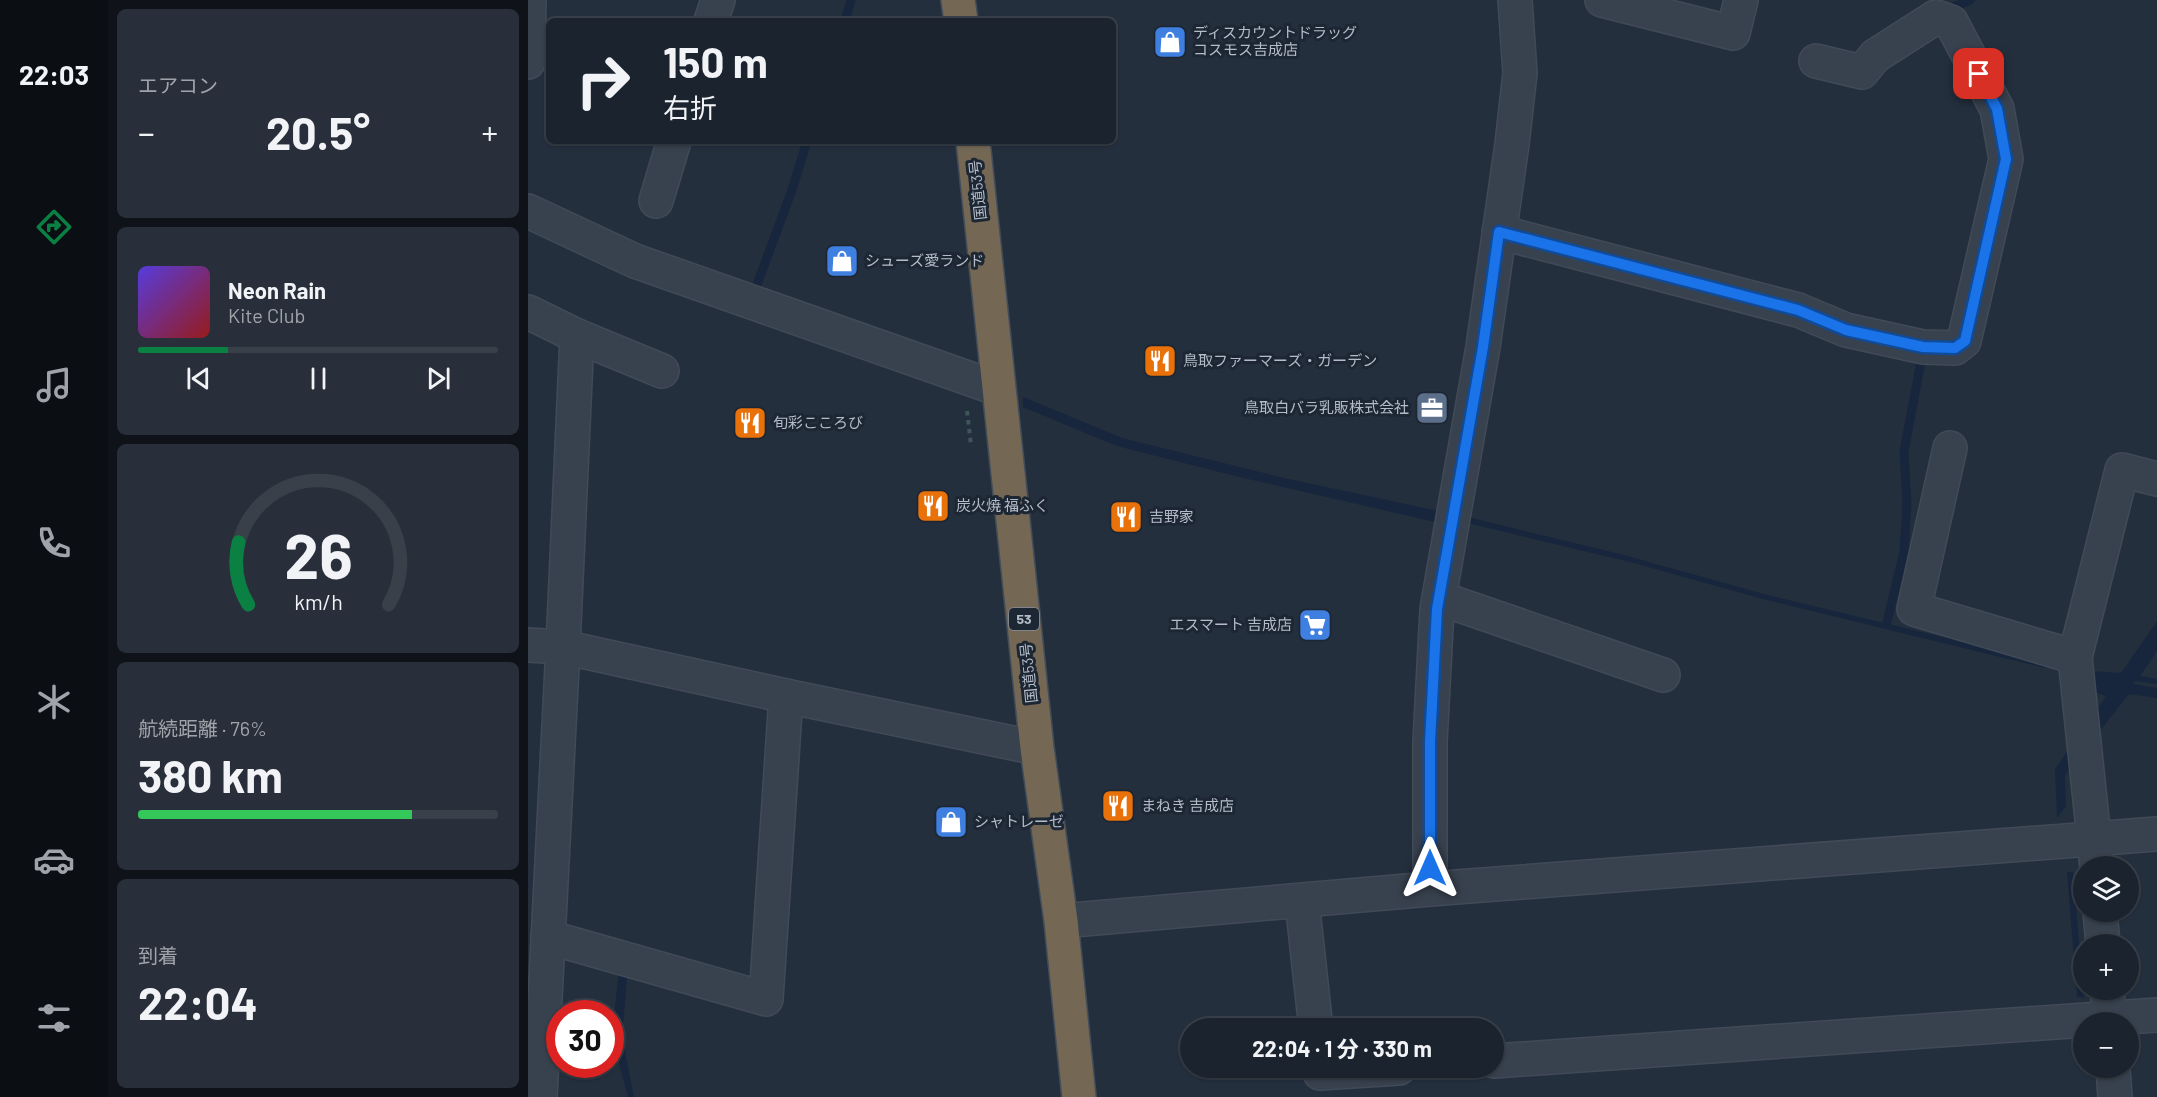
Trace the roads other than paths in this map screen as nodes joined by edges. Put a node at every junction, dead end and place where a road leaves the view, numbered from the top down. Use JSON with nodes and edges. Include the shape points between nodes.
{"nodes":[{"id":1,"x":529,"y":0,"type":"edge"},
{"id":2,"x":718,"y":0,"type":"edge"},
{"id":3,"x":958,"y":0,"type":"edge"},
{"id":4,"x":1515,"y":0,"type":"edge"},
{"id":5,"x":1602,"y":0,"type":"edge"},
{"id":6,"x":1741,"y":0,"type":"edge"},
{"id":7,"x":712,"y":18,"type":"edge"},
{"id":8,"x":961,"y":18,"type":"edge"},
{"id":9,"x":1816,"y":61,"type":"dead end"},
{"id":10,"x":528,"y":62,"type":"edge"},
{"id":11,"x":528,"y":76,"type":"edge"},
{"id":12,"x":546,"y":79,"type":"edge"},
{"id":13,"x":673,"y":144,"type":"edge"},
{"id":14,"x":973,"y":144,"type":"edge"},
{"id":15,"x":656,"y":201,"type":"dead end"},
{"id":16,"x":528,"y":211,"type":"edge"},
{"id":17,"x":1499,"y":232,"type":"junction"},
{"id":18,"x":528,"y":312,"type":"edge"},
{"id":19,"x":576,"y":336,"type":"junction"},
{"id":20,"x":662,"y":371,"type":"dead end"},
{"id":21,"x":999,"y":388,"type":"junction"},
{"id":22,"x":1950,"y":448,"type":"dead end"},
{"id":23,"x":2157,"y":479,"type":"edge"},
{"id":24,"x":1439,"y":598,"type":"junction"},
{"id":25,"x":528,"y":645,"type":"edge"},
{"id":26,"x":563,"y":647,"type":"junction"},
{"id":27,"x":2075,"y":657,"type":"junction"},
{"id":28,"x":1663,"y":675,"type":"dead end"},
{"id":29,"x":786,"y":696,"type":"junction"},
{"id":30,"x":1037,"y":748,"type":"junction"},
{"id":31,"x":2157,"y":834,"type":"edge"},
{"id":32,"x":2096,"y":853,"type":"edge"},
{"id":33,"x":1430,"y":890,"type":"junction"},
{"id":34,"x":1302,"y":901,"type":"junction"},
{"id":35,"x":1061,"y":921,"type":"junction"},
{"id":36,"x":548,"y":937,"type":"junction"},
{"id":37,"x":2109,"y":1011,"type":"edge"},
{"id":38,"x":2157,"y":1015,"type":"edge"},
{"id":39,"x":1315,"y":1018,"type":"edge"},
{"id":40,"x":1504,"y":1060,"type":"edge"},
{"id":41,"x":2114,"y":1078,"type":"edge"},
{"id":42,"x":540,"y":1097,"type":"edge"},
{"id":43,"x":1079,"y":1097,"type":"edge"},
{"id":44,"x":2115,"y":1097,"type":"edge"}],
"edges":[{"from":1,"to":10,"type":"street"},
{"from":2,"to":7,"type":"street"},
{"from":3,"to":8,"type":"highway"},
{"from":4,"to":17,"type":"street","via":[[1520,73]]},
{"from":5,"to":6,"type":"street","via":[[1733,33]]},
{"from":9,"to":17,"type":"street","via":[[1862,72],[1875,56],[1936,17],[1951,22],[1997,109],[2006,159],[1965,341],[1955,348],[1923,347],[1846,330],[1798,310]]},
{"from":11,"to":12,"type":"street"},
{"from":13,"to":15,"type":"street"},
{"from":14,"to":21,"type":"highway","name":"国道53号","number":"53"},
{"from":16,"to":21,"type":"street","via":[[635,261]]},
{"from":17,"to":24,"type":"street"},
{"from":18,"to":19,"type":"street"},
{"from":19,"to":20,"type":"street"},
{"from":19,"to":26,"type":"street"},
{"from":21,"to":30,"type":"highway","name":"国道53号","number":"53"},
{"from":22,"to":27,"type":"street","via":[[1914,609]]},
{"from":23,"to":27,"type":"street","via":[[2122,470]]},
{"from":24,"to":28,"type":"street"},
{"from":24,"to":33,"type":"street","via":[[1430,742]]},
{"from":25,"to":26,"type":"street"},
{"from":26,"to":29,"type":"street"},
{"from":26,"to":36,"type":"street"},
{"from":27,"to":32,"type":"street"},
{"from":29,"to":30,"type":"street"},
{"from":29,"to":36,"type":"street","via":[[766,999]]},
{"from":30,"to":35,"type":"highway","name":"国道53号","number":"53"},
{"from":31,"to":32,"type":"street"},
{"from":32,"to":33,"type":"street"},
{"from":33,"to":34,"type":"street"},
{"from":34,"to":35,"type":"street"},
{"from":34,"to":39,"type":"street"},
{"from":35,"to":43,"type":"highway","name":"国道53号","number":"53"},
{"from":36,"to":42,"type":"street"},
{"from":37,"to":38,"type":"street"},
{"from":37,"to":40,"type":"street"},
{"from":41,"to":44,"type":"street"}]}
